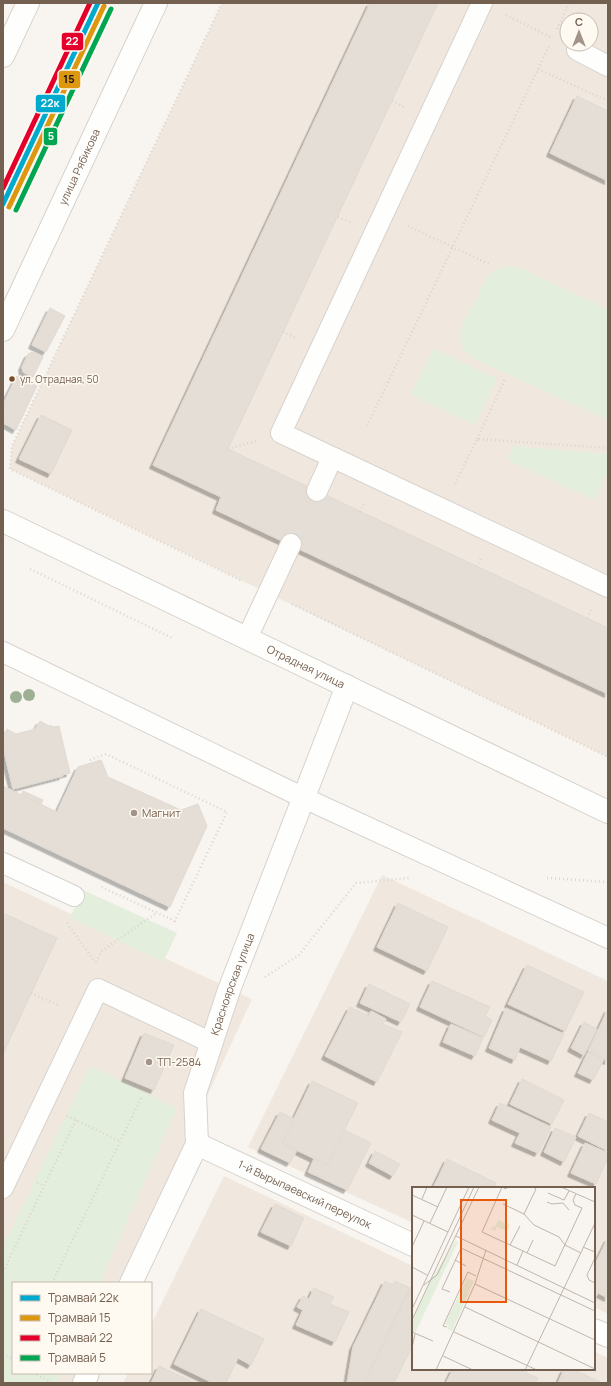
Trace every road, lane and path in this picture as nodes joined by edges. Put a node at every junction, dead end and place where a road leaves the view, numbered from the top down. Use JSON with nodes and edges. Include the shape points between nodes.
{"nodes":[{"id":1,"x":28,"y":3,"type":"edge"},
{"id":2,"x":156,"y":3,"type":"edge"},
{"id":3,"x":222,"y":3,"type":"edge"},
{"id":4,"x":482,"y":3,"type":"edge"},
{"id":5,"x":570,"y":3,"type":"edge"},
{"id":6,"x":556,"y":31,"type":"dead end"},
{"id":7,"x":580,"y":52,"type":"edge"},
{"id":8,"x":3,"y":56,"type":"edge"},
{"id":9,"x":608,"y":66,"type":"edge"},
{"id":10,"x":538,"y":68,"type":"junction"},
{"id":11,"x":608,"y":101,"type":"edge"},
{"id":12,"x":384,"y":214,"type":"junction"},
{"id":13,"x":453,"y":247,"type":"junction"},
{"id":14,"x":489,"y":264,"type":"dead end"},
{"id":15,"x":3,"y":330,"type":"edge"},
{"id":16,"x":505,"y":378,"type":"dead end"},
{"id":17,"x":367,"y":426,"type":"dead end"},
{"id":18,"x":476,"y":439,"type":"junction"},
{"id":19,"x":261,"y":440,"type":"dead end"},
{"id":20,"x":608,"y":448,"type":"edge"},
{"id":21,"x":228,"y":449,"type":"dead end"},
{"id":22,"x":332,"y":458,"type":"junction"},
{"id":23,"x":317,"y":491,"type":"dead end"},
{"id":24,"x":443,"y":509,"type":"junction"},
{"id":25,"x":3,"y":521,"type":"edge"},
{"id":26,"x":291,"y":544,"type":"dead end"},
{"id":27,"x":24,"y":565,"type":"dead end"},
{"id":28,"x":608,"y":587,"type":"edge"},
{"id":29,"x":268,"y":593,"type":"junction"},
{"id":30,"x":172,"y":638,"type":"dead end"},
{"id":31,"x":246,"y":638,"type":"junction"},
{"id":32,"x":3,"y":652,"type":"edge"},
{"id":33,"x":347,"y":686,"type":"junction"},
{"id":34,"x":608,"y":757,"type":"edge"},
{"id":35,"x":90,"y":760,"type":"dead end"},
{"id":36,"x":304,"y":798,"type":"junction"},
{"id":37,"x":608,"y":812,"type":"edge"},
{"id":38,"x":3,"y":863,"type":"edge"},
{"id":39,"x":411,"y":878,"type":"dead end"},
{"id":40,"x":545,"y":878,"type":"dead end"},
{"id":41,"x":608,"y":882,"type":"edge"},
{"id":42,"x":74,"y":896,"type":"joint"},
{"id":43,"x":156,"y":912,"type":"junction"},
{"id":44,"x":65,"y":920,"type":"dead end"},
{"id":45,"x":608,"y":938,"type":"edge"},
{"id":46,"x":229,"y":990,"type":"junction"},
{"id":47,"x":31,"y":993,"type":"dead end"},
{"id":48,"x":65,"y":1009,"type":"dead end"},
{"id":49,"x":212,"y":1043,"type":"junction"},
{"id":50,"x":142,"y":1096,"type":"dead end"},
{"id":51,"x":44,"y":1104,"type":"junction"},
{"id":52,"x":76,"y":1120,"type":"junction"},
{"id":53,"x":120,"y":1141,"type":"junction"},
{"id":54,"x":197,"y":1144,"type":"junction"},
{"id":55,"x":12,"y":1170,"type":"junction"},
{"id":56,"x":44,"y":1186,"type":"junction"},
{"id":57,"x":3,"y":1188,"type":"edge"},
{"id":58,"x":412,"y":1245,"type":"edge"},
{"id":59,"x":3,"y":1272,"type":"edge"},
{"id":60,"x":52,"y":1282,"type":"edge"},
{"id":61,"x":131,"y":1282,"type":"edge"},
{"id":62,"x":595,"y":1330,"type":"edge"},
{"id":63,"x":608,"y":1336,"type":"edge"},
{"id":64,"x":3,"y":1354,"type":"edge"},
{"id":65,"x":12,"y":1358,"type":"edge"},
{"id":66,"x":35,"y":1374,"type":"edge"},
{"id":67,"x":53,"y":1383,"type":"edge"}],
"edges":[{"from":1,"to":8,"type":"street"},
{"from":2,"to":15,"type":"street","name":"улица Рябикова"},
{"from":3,"to":29,"type":"path","via":[[12,446],[10,469]]},
{"from":4,"to":10,"type":"path","via":[[553,38]]},
{"from":4,"to":12,"type":"lane"},
{"from":5,"to":6,"type":"path"},
{"from":7,"to":9,"type":"lane"},
{"from":10,"to":11,"type":"path"},
{"from":10,"to":13,"type":"path"},
{"from":12,"to":13,"type":"path"},
{"from":12,"to":22,"type":"lane","via":[[281,433]]},
{"from":13,"to":14,"type":"path"},
{"from":13,"to":17,"type":"path"},
{"from":16,"to":18,"type":"path"},
{"from":18,"to":20,"type":"path"},
{"from":18,"to":24,"type":"path"},
{"from":19,"to":21,"type":"path"},
{"from":22,"to":23,"type":"lane"},
{"from":22,"to":24,"type":"lane"},
{"from":24,"to":28,"type":"lane"},
{"from":25,"to":31,"type":"street","name":"Отрадная улица"},
{"from":26,"to":29,"type":"lane"},
{"from":27,"to":30,"type":"path"},
{"from":29,"to":31,"type":"lane"},
{"from":29,"to":34,"type":"path"},
{"from":31,"to":33,"type":"street","name":"Отрадная улица"},
{"from":32,"to":36,"type":"lane"},
{"from":33,"to":36,"type":"street","name":"Красноярская улица"},
{"from":33,"to":37,"type":"street","name":"Отрадная улица"},
{"from":35,"to":43,"type":"path","via":[[106,754],[227,812],[175,921]]},
{"from":36,"to":45,"type":"lane"},
{"from":36,"to":46,"type":"street","name":"Красноярская улица"},
{"from":38,"to":42,"type":"lane"},
{"from":39,"to":46,"type":"path","via":[[356,883],[299,955],[260,981]]},
{"from":40,"to":41,"type":"path"},
{"from":42,"to":43,"type":"path","via":[[83,878]]},
{"from":43,"to":44,"type":"path","via":[[102,951],[95,963]]},
{"from":46,"to":49,"type":"street","name":"Красноярская улица"},
{"from":47,"to":48,"type":"path"},
{"from":49,"to":51,"type":"lane","via":[[98,988]]},
{"from":49,"to":54,"type":"street","name":"Красноярская улица","via":[[195,1093]]},
{"from":50,"to":53,"type":"path"},
{"from":51,"to":52,"type":"path"},
{"from":51,"to":55,"type":"lane"},
{"from":52,"to":53,"type":"path"},
{"from":52,"to":56,"type":"path"},
{"from":53,"to":60,"type":"path"},
{"from":54,"to":58,"type":"street","name":"1-й Вырыпаевский переулок"},
{"from":54,"to":61,"type":"street","name":"Красноярская улица"},
{"from":55,"to":56,"type":"path"},
{"from":55,"to":57,"type":"lane"},
{"from":56,"to":59,"type":"path"},
{"from":62,"to":63,"type":"street"},
{"from":64,"to":65,"type":"path"},
{"from":66,"to":67,"type":"path"}]}
